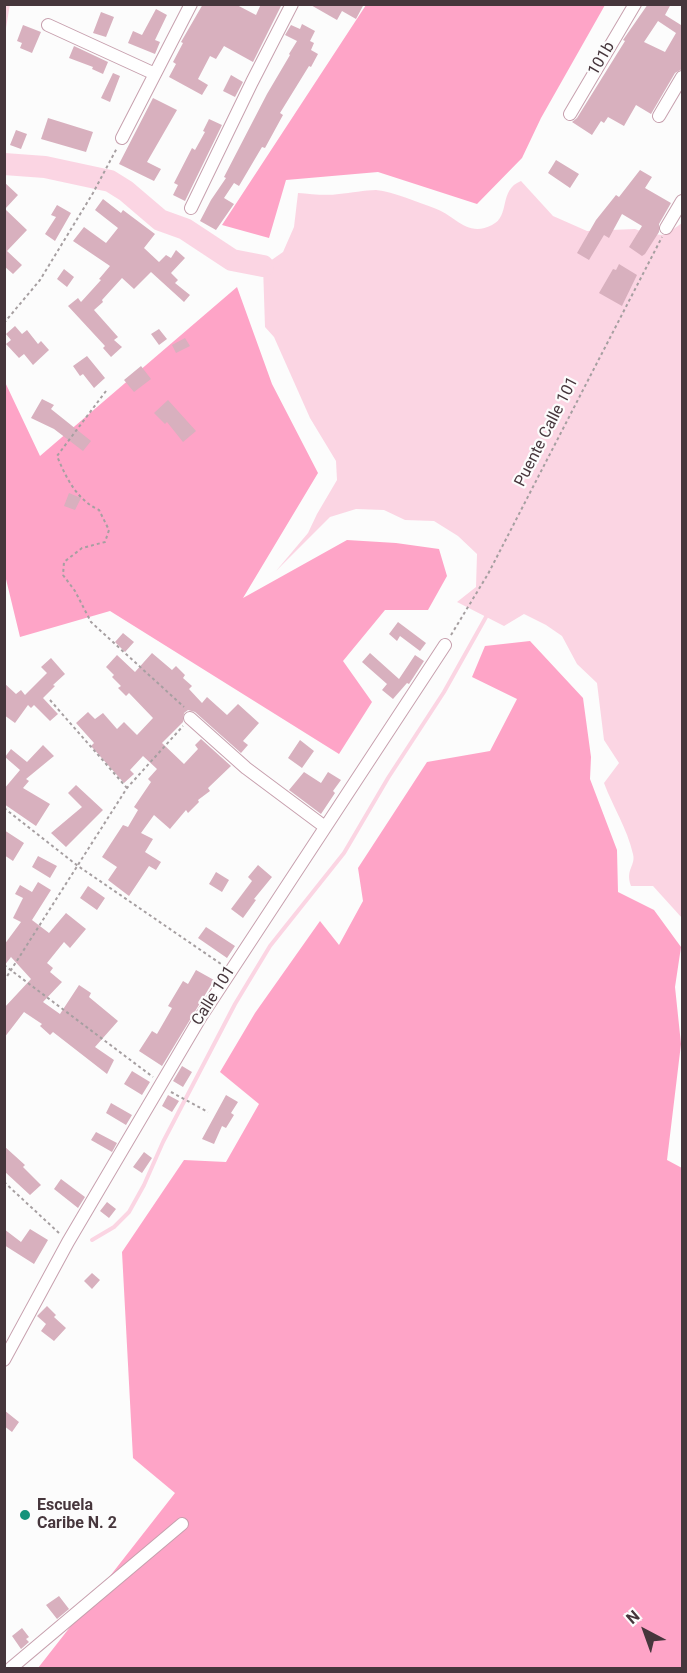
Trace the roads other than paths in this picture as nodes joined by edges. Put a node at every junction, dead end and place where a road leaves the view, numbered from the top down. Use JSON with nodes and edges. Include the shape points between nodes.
{"nodes":[{"id":1,"x":191,"y":4,"type":"edge"},
{"id":2,"x":292,"y":4,"type":"edge"},
{"id":3,"x":635,"y":4,"type":"edge"},
{"id":4,"x":48,"y":25,"type":"dead end"},
{"id":5,"x":155,"y":74,"type":"junction"},
{"id":6,"x":682,"y":77,"type":"edge"},
{"id":7,"x":570,"y":114,"type":"dead end"},
{"id":8,"x":658,"y":116,"type":"dead end"},
{"id":9,"x":122,"y":138,"type":"road end"},
{"id":10,"x":682,"y":201,"type":"edge"},
{"id":11,"x":191,"y":208,"type":"dead end"},
{"id":12,"x":666,"y":228,"type":"road end"},
{"id":13,"x":445,"y":645,"type":"road end"},
{"id":14,"x":190,"y":718,"type":"road end"},
{"id":15,"x":325,"y":827,"type":"junction"},
{"id":16,"x":4,"y":1360,"type":"edge"},
{"id":17,"x":182,"y":1524,"type":"dead end"},
{"id":18,"x":10,"y":1668,"type":"edge"}],
"edges":[{"from":1,"to":5,"type":"street"},
{"from":2,"to":11,"type":"street"},
{"from":3,"to":7,"type":"street","name":"101b"},
{"from":4,"to":5,"type":"street"},
{"from":5,"to":9,"type":"street"},
{"from":6,"to":8,"type":"street"},
{"from":10,"to":12,"type":"street"},
{"from":13,"to":15,"type":"street","name":"Calle 101"},
{"from":14,"to":15,"type":"street","via":[[246,768]]},
{"from":15,"to":16,"type":"street","name":"Calle 101","via":[[161,1083]]},
{"from":17,"to":18,"type":"street"}]}
